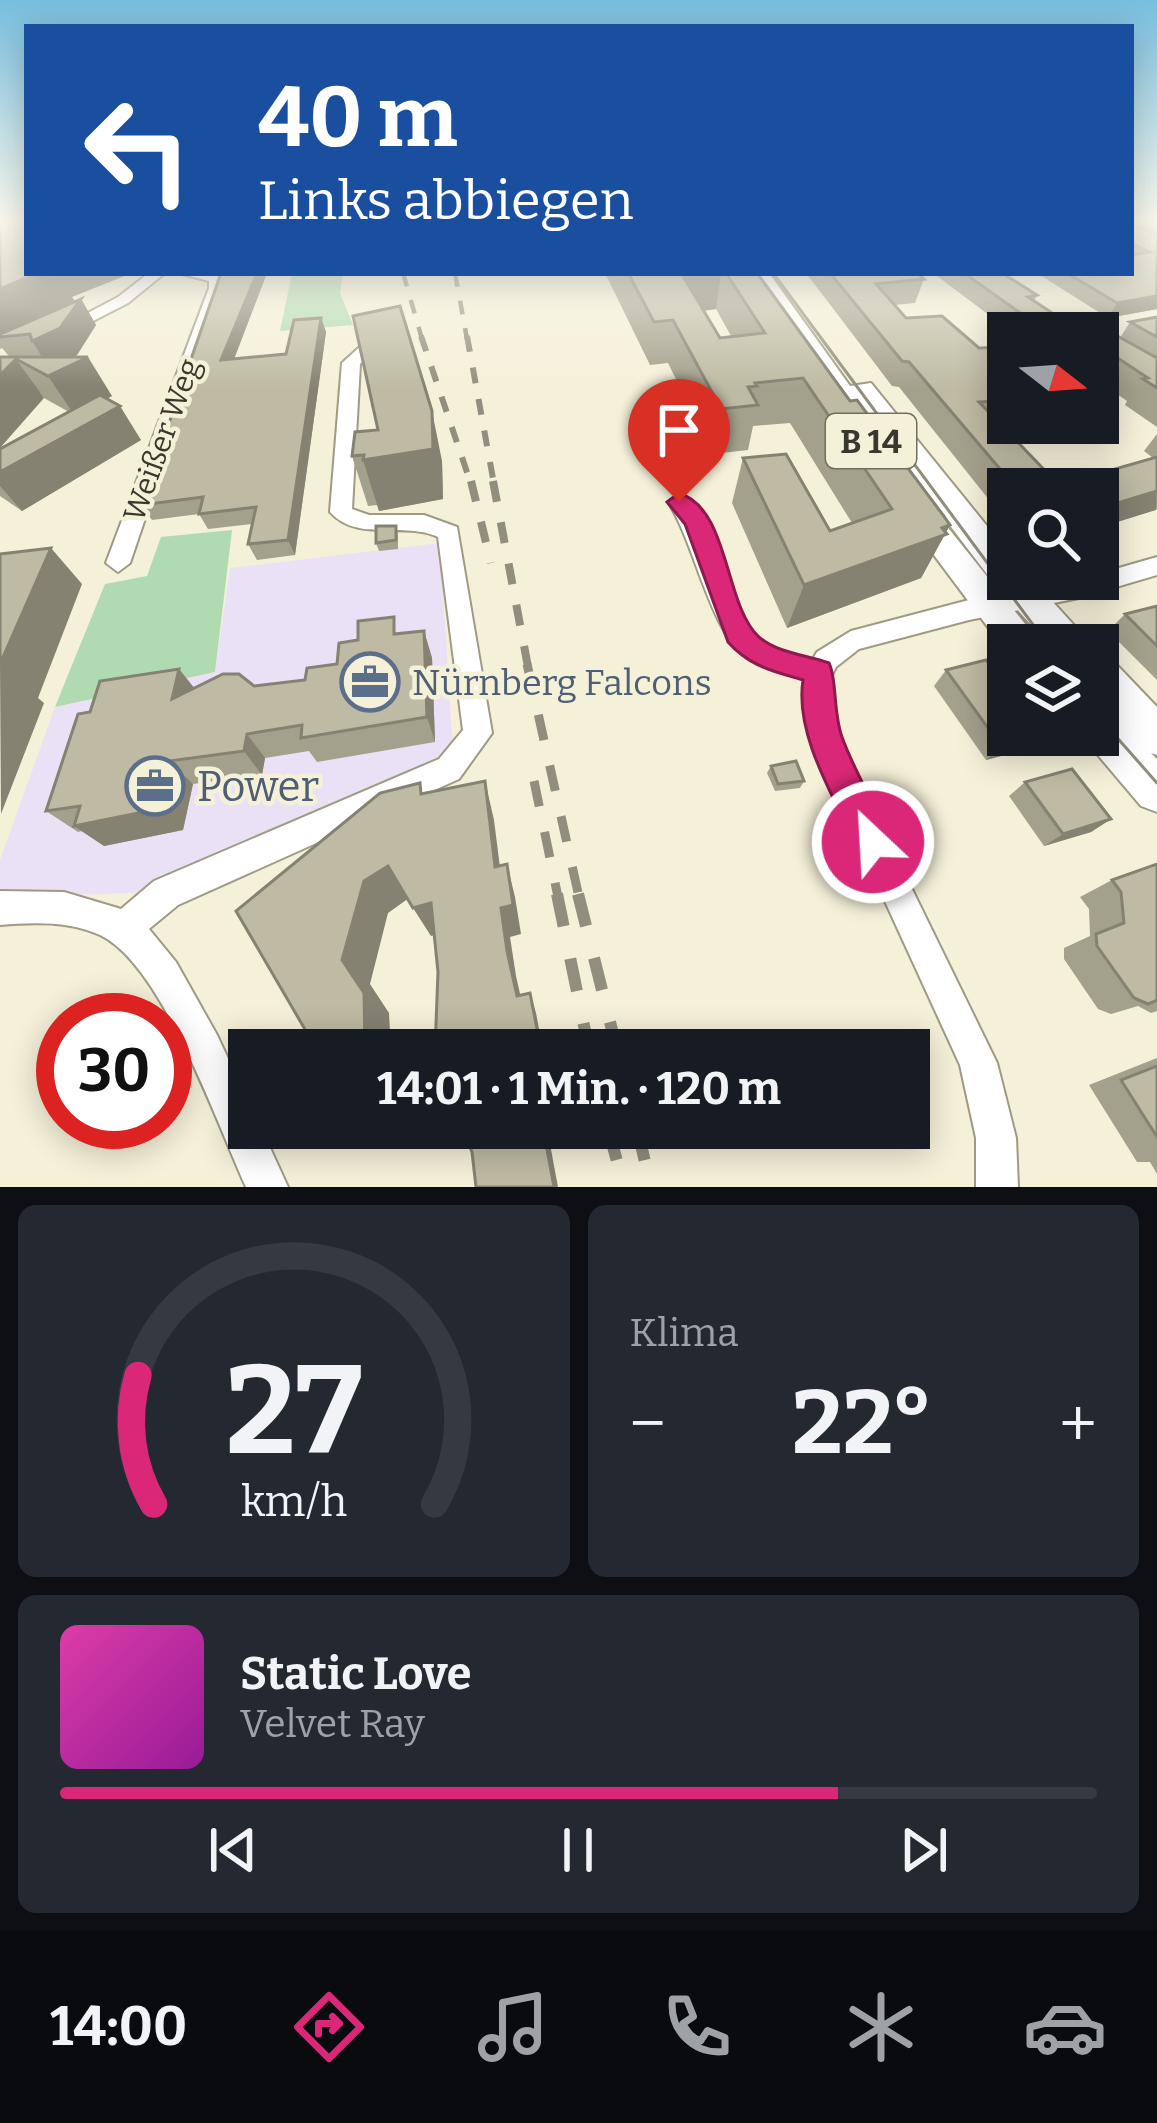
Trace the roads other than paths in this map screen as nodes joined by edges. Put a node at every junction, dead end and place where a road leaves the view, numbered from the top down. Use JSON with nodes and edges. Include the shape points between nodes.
{"nodes":[{"id":1,"x":151,"y":278,"type":"edge"},
{"id":2,"x":217,"y":278,"type":"edge"},
{"id":3,"x":762,"y":278,"type":"edge"},
{"id":4,"x":783,"y":278,"type":"edge"},
{"id":5,"x":374,"y":339,"type":"edge"},
{"id":6,"x":37,"y":343,"type":"edge"},
{"id":7,"x":679,"y":502,"type":"dead end"},
{"id":8,"x":987,"y":561,"type":"edge"},
{"id":9,"x":118,"y":563,"type":"dead end"},
{"id":10,"x":1157,"y":566,"type":"edge"},
{"id":11,"x":987,"y":570,"type":"edge"},
{"id":12,"x":1119,"y":572,"type":"edge"},
{"id":13,"x":987,"y":597,"type":"edge"},
{"id":14,"x":1020,"y":600,"type":"edge"},
{"id":15,"x":1048,"y":624,"type":"edge"},
{"id":16,"x":819,"y":672,"type":"junction"},
{"id":17,"x":1119,"y":695,"type":"edge"},
{"id":18,"x":1157,"y":736,"type":"edge"},
{"id":19,"x":1119,"y":749,"type":"edge"},
{"id":20,"x":1157,"y":791,"type":"edge"},
{"id":21,"x":0,"y":908,"type":"edge"},
{"id":22,"x":124,"y":929,"type":"junction"},
{"id":23,"x":267,"y":1187,"type":"edge"},
{"id":24,"x":997,"y":1187,"type":"edge"}],
"edges":[{"from":1,"to":6,"type":"street"},
{"from":2,"to":9,"type":"street","name":"Weißer Weg"},
{"from":3,"to":11,"type":"main road","number":"B 14","via":[[898,484]]},
{"from":4,"to":8,"type":"main road","number":"B 14"},
{"from":5,"to":22,"type":"street","via":[[351,363],[341,512],[352,521],[423,522],[449,533],[478,733],[448,769],[166,893]]},
{"from":7,"to":16,"type":"street","via":[[697,521],[739,634],[752,649]]},
{"from":10,"to":12,"type":"street"},
{"from":13,"to":16,"type":"street","via":[[861,637]]},
{"from":14,"to":15,"type":"main road","number":"B 14"},
{"from":16,"to":24,"type":"street","via":[[815,697],[832,755],[978,1063],[996,1138]]},
{"from":17,"to":18,"type":"main road"},
{"from":19,"to":20,"type":"main road"},
{"from":21,"to":22,"type":"street","via":[[66,907]]},
{"from":22,"to":23,"type":"street","via":[[188,1021]]}]}
